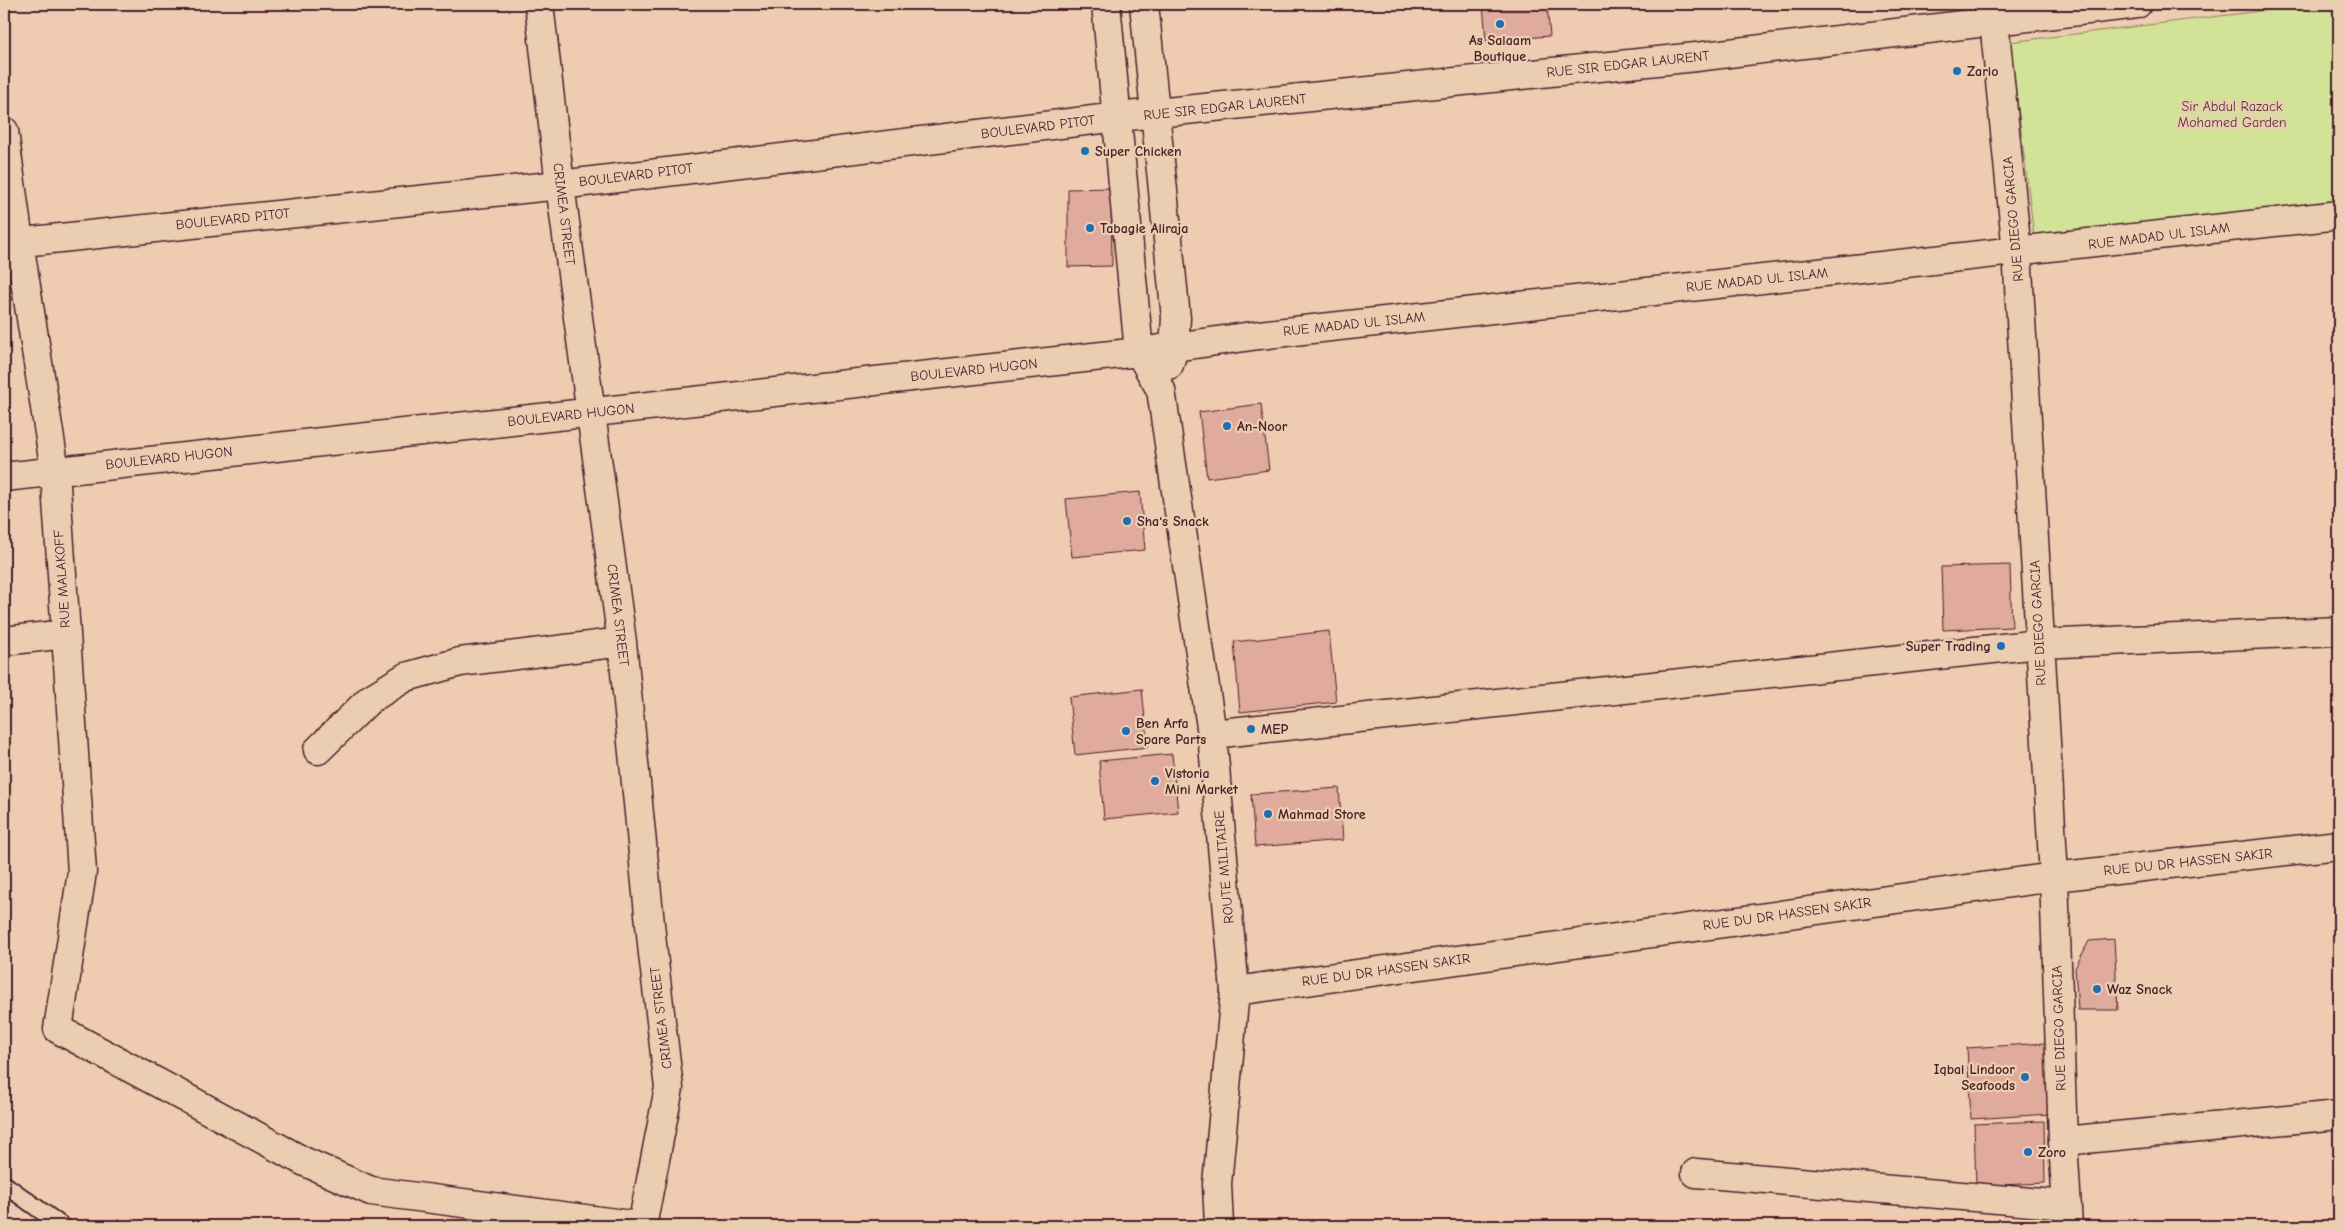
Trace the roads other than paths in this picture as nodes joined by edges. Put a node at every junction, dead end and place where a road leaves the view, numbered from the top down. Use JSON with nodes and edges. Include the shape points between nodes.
{"nodes":[{"id":1,"x":539,"y":4,"type":"edge"},
{"id":2,"x":1106,"y":4,"type":"edge"},
{"id":3,"x":1144,"y":4,"type":"edge"},
{"id":4,"x":2137,"y":4,"type":"edge"},
{"id":5,"x":1994,"y":12,"type":"edge"},
{"id":6,"x":1157,"y":114,"type":"junction"},
{"id":7,"x":1118,"y":117,"type":"junction"},
{"id":8,"x":4,"y":131,"type":"edge"},
{"id":9,"x":560,"y":184,"type":"junction"},
{"id":10,"x":2339,"y":215,"type":"edge"},
{"id":11,"x":11,"y":243,"type":"edge"},
{"id":12,"x":2017,"y":252,"type":"junction"},
{"id":13,"x":1174,"y":348,"type":"junction"},
{"id":14,"x":1139,"y":352,"type":"junction"},
{"id":15,"x":1161,"y":390,"type":"junction"},
{"id":16,"x":590,"y":413,"type":"junction"},
{"id":17,"x":54,"y":471,"type":"junction"},
{"id":18,"x":4,"y":477,"type":"edge"},
{"id":19,"x":2339,"y":631,"type":"edge"},
{"id":20,"x":66,"y":634,"type":"junction"},
{"id":21,"x":4,"y":641,"type":"edge"},
{"id":22,"x":622,"y":642,"type":"junction"},
{"id":23,"x":2039,"y":644,"type":"junction"},
{"id":24,"x":1212,"y":734,"type":"junction"},
{"id":25,"x":318,"y":750,"type":"dead end"},
{"id":26,"x":2339,"y":845,"type":"edge"},
{"id":27,"x":2054,"y":877,"type":"junction"},
{"id":28,"x":1235,"y":991,"type":"junction"},
{"id":29,"x":2339,"y":1115,"type":"edge"},
{"id":30,"x":2062,"y":1141,"type":"junction"},
{"id":31,"x":1696,"y":1173,"type":"dead end"},
{"id":32,"x":4,"y":1184,"type":"edge"},
{"id":33,"x":2067,"y":1216,"type":"edge"},
{"id":34,"x":62,"y":1226,"type":"edge"},
{"id":35,"x":641,"y":1226,"type":"edge"},
{"id":36,"x":1219,"y":1226,"type":"edge"}],
"edges":[{"from":1,"to":9,"type":"street","name":"CRIMEA STREET"},
{"from":2,"to":7,"type":"street"},
{"from":3,"to":6,"type":"street","name":"ROUTE MILITAIRE"},
{"from":4,"to":5,"type":"street","name":"RUE SIR EDGAR LAURENT"},
{"from":5,"to":6,"type":"street","name":"RUE SIR EDGAR LAURENT","via":[[1686,58]]},
{"from":5,"to":12,"type":"street","name":"RUE DIEGO GARCIA"},
{"from":6,"to":7,"type":"street","name":"RUE SIR EDGAR LAURENT"},
{"from":6,"to":13,"type":"street","name":"ROUTE MILITAIRE","via":[[1176,318]]},
{"from":7,"to":9,"type":"street","name":"BOULEVARD PITOT"},
{"from":7,"to":14,"type":"street"},
{"from":8,"to":11,"type":"street","name":"RUE MALAKOFF"},
{"from":9,"to":11,"type":"street","name":"BOULEVARD PITOT"},
{"from":9,"to":16,"type":"street","name":"CRIMEA STREET"},
{"from":10,"to":12,"type":"street","name":"RUE MADAD UL ISLAM"},
{"from":11,"to":17,"type":"street","name":"RUE MALAKOFF"},
{"from":12,"to":13,"type":"street","name":"RUE MADAD UL ISLAM","via":[[1259,335]]},
{"from":12,"to":23,"type":"street","name":"RUE DIEGO GARCIA"},
{"from":13,"to":14,"type":"street","name":"RUE MADAD UL ISLAM"},
{"from":13,"to":15,"type":"street","name":"ROUTE MILITAIRE"},
{"from":14,"to":15,"type":"street","name":"ROUTE MILITAIRE"},
{"from":14,"to":16,"type":"street","name":"BOULEVARD HUGON"},
{"from":15,"to":24,"type":"street","name":"ROUTE MILITAIRE"},
{"from":16,"to":17,"type":"street","name":"BOULEVARD HUGON"},
{"from":16,"to":22,"type":"street","name":"CRIMEA STREET"},
{"from":17,"to":18,"type":"street","name":"BOULEVARD HUGON"},
{"from":17,"to":20,"type":"street","name":"RUE MALAKOFF"},
{"from":19,"to":23,"type":"street"},
{"from":20,"to":21,"type":"street"},
{"from":20,"to":35,"type":"street","name":"RUE MALAKOFF","via":[[82,872],[58,1029],[303,1161],[371,1191]]},
{"from":22,"to":25,"type":"street","via":[[460,662],[406,677],[370,699]]},
{"from":22,"to":35,"type":"street","name":"CRIMEA STREET","via":[[669,1088]]},
{"from":23,"to":24,"type":"street"},
{"from":23,"to":27,"type":"street","name":"RUE DIEGO GARCIA"},
{"from":24,"to":28,"type":"street","name":"ROUTE MILITAIRE"},
{"from":26,"to":27,"type":"street","name":"RUE DU DR HASSEN SAKIR"},
{"from":27,"to":28,"type":"street","name":"RUE DU DR HASSEN SAKIR"},
{"from":27,"to":30,"type":"street","name":"RUE DIEGO GARCIA"},
{"from":28,"to":36,"type":"street","name":"ROUTE MILITAIRE","via":[[1218,1184]]},
{"from":29,"to":30,"type":"street"},
{"from":30,"to":33,"type":"street","name":"RUE DIEGO GARCIA"},
{"from":31,"to":33,"type":"street"},
{"from":32,"to":34,"type":"lane"}]}
